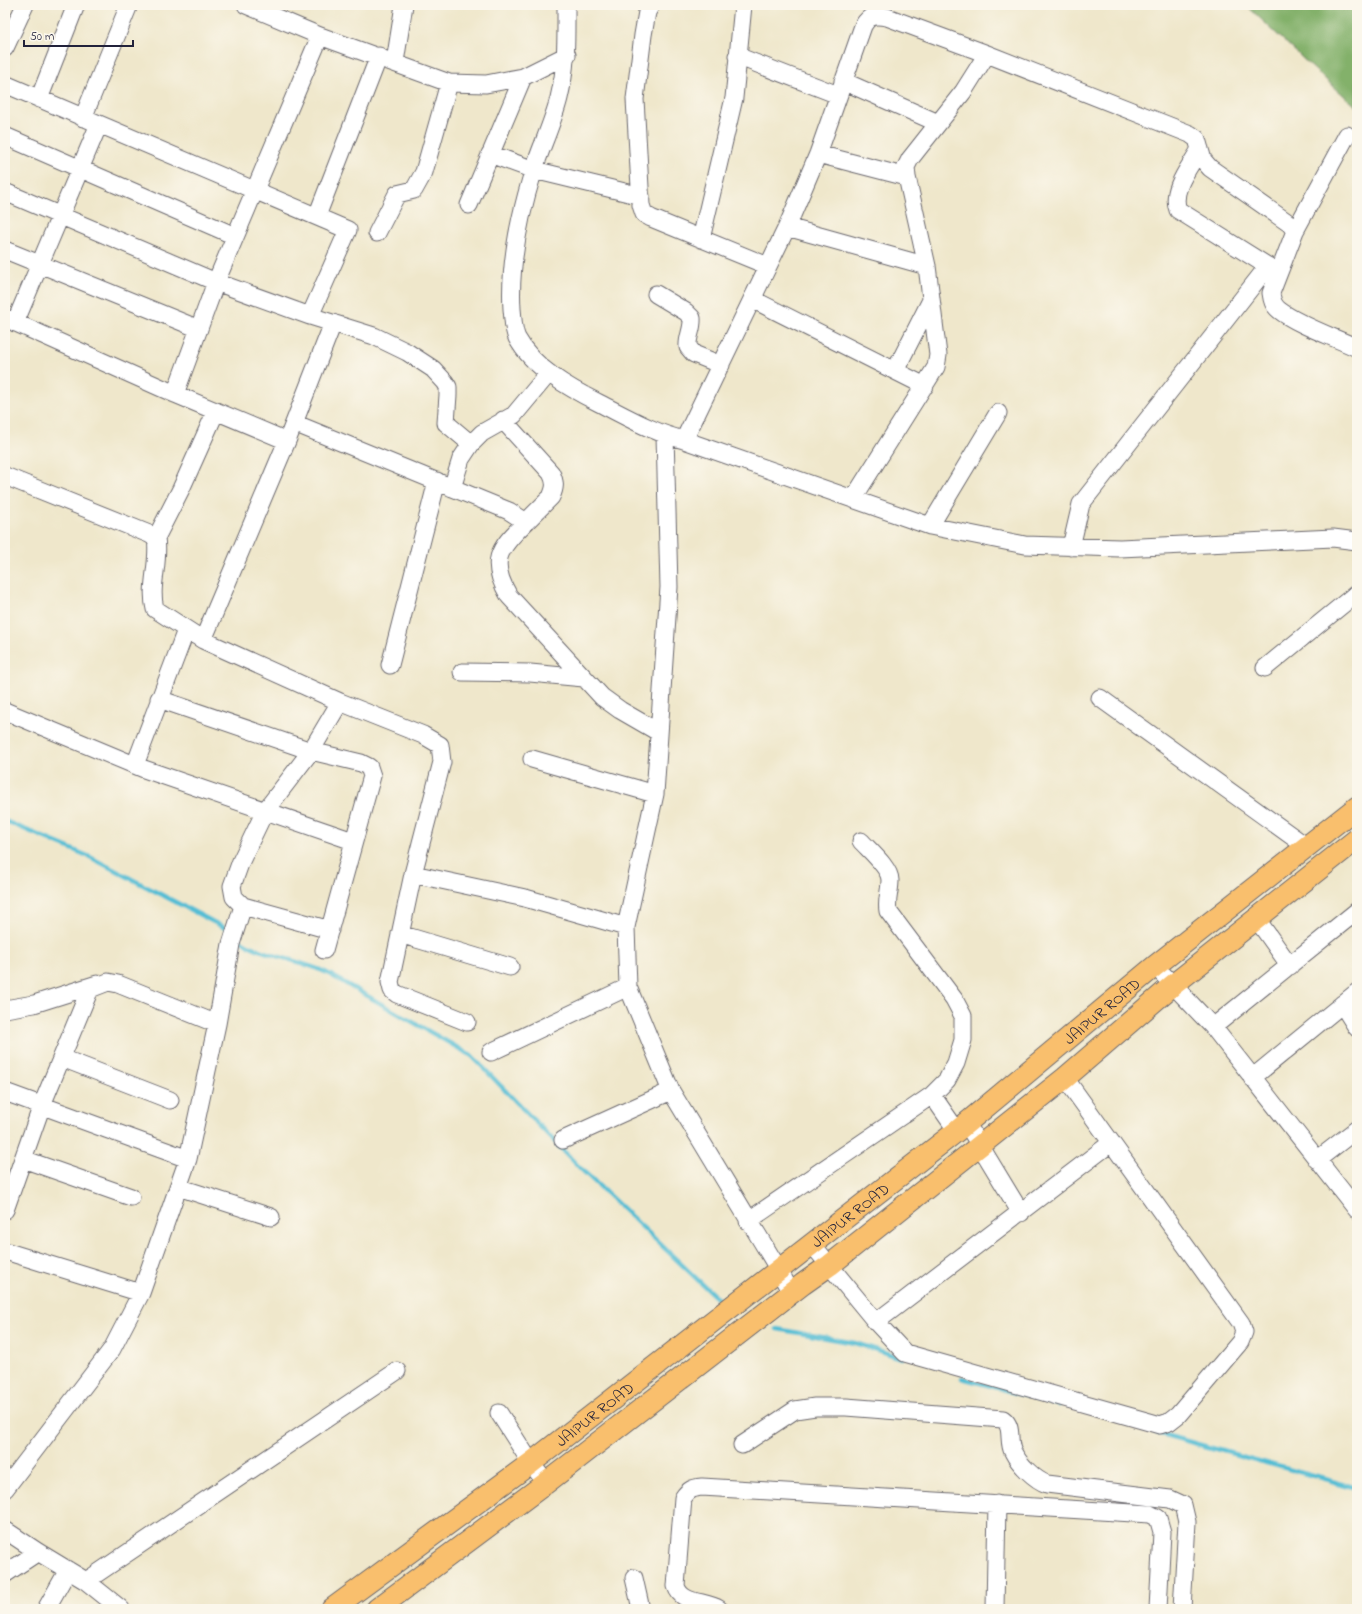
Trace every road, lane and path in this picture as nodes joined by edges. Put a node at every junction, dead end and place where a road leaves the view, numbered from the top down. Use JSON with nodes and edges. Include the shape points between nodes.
{"nodes":[{"id":1,"x":25,"y":5,"type":"edge"},
{"id":2,"x":76,"y":5,"type":"edge"},
{"id":3,"x":129,"y":5,"type":"edge"},
{"id":4,"x":246,"y":5,"type":"edge"},
{"id":5,"x":404,"y":5,"type":"edge"},
{"id":6,"x":566,"y":5,"type":"edge"},
{"id":7,"x":651,"y":5,"type":"edge"},
{"id":8,"x":743,"y":5,"type":"edge"},
{"id":9,"x":320,"y":36,"type":"junction"},
{"id":10,"x":5,"y":48,"type":"edge"},
{"id":11,"x":987,"y":54,"type":"junction"},
{"id":12,"x":567,"y":55,"type":"junction"},
{"id":13,"x":737,"y":56,"type":"junction"},
{"id":14,"x":387,"y":59,"type":"junction"},
{"id":15,"x":523,"y":77,"type":"junction"},
{"id":16,"x":450,"y":83,"type":"junction"},
{"id":17,"x":5,"y":84,"type":"edge"},
{"id":18,"x":841,"y":88,"type":"junction"},
{"id":19,"x":39,"y":99,"type":"junction"},
{"id":20,"x":83,"y":118,"type":"junction"},
{"id":21,"x":938,"y":123,"type":"junction"},
{"id":22,"x":99,"y":124,"type":"junction"},
{"id":23,"x":1347,"y":135,"type":"dead end"},
{"id":24,"x":5,"y":136,"type":"edge"},
{"id":25,"x":1200,"y":149,"type":"junction"},
{"id":26,"x":490,"y":154,"type":"junction"},
{"id":27,"x":818,"y":154,"type":"junction"},
{"id":28,"x":80,"y":169,"type":"junction"},
{"id":29,"x":534,"y":170,"type":"junction"},
{"id":30,"x":907,"y":177,"type":"junction"},
{"id":31,"x":254,"y":191,"type":"junction"},
{"id":32,"x":5,"y":192,"type":"edge"},
{"id":33,"x":641,"y":196,"type":"junction"},
{"id":34,"x":469,"y":205,"type":"dead end"},
{"id":35,"x":60,"y":216,"type":"junction"},
{"id":36,"x":317,"y":216,"type":"junction"},
{"id":37,"x":787,"y":227,"type":"junction"},
{"id":38,"x":1295,"y":231,"type":"junction"},
{"id":39,"x":377,"y":233,"type":"dead end"},
{"id":40,"x":235,"y":236,"type":"junction"},
{"id":41,"x":701,"y":239,"type":"junction"},
{"id":42,"x":5,"y":250,"type":"edge"},
{"id":43,"x":39,"y":265,"type":"junction"},
{"id":44,"x":768,"y":266,"type":"junction"},
{"id":45,"x":927,"y":266,"type":"junction"},
{"id":46,"x":1273,"y":270,"type":"junction"},
{"id":47,"x":216,"y":282,"type":"junction"},
{"id":48,"x":656,"y":294,"type":"dead end"},
{"id":49,"x":752,"y":299,"type":"junction"},
{"id":50,"x":931,"y":300,"type":"junction"},
{"id":51,"x":310,"y":316,"type":"junction"},
{"id":52,"x":10,"y":320,"type":"edge"},
{"id":53,"x":332,"y":324,"type":"junction"},
{"id":54,"x":199,"y":329,"type":"junction"},
{"id":55,"x":1357,"y":348,"type":"edge"},
{"id":56,"x":721,"y":365,"type":"junction"},
{"id":57,"x":895,"y":372,"type":"junction"},
{"id":58,"x":549,"y":373,"type":"junction"},
{"id":59,"x":925,"y":386,"type":"junction"},
{"id":60,"x":175,"y":394,"type":"junction"},
{"id":61,"x":216,"y":411,"type":"junction"},
{"id":62,"x":998,"y":413,"type":"dead end"},
{"id":63,"x":503,"y":420,"type":"junction"},
{"id":64,"x":294,"y":423,"type":"junction"},
{"id":65,"x":665,"y":435,"type":"junction"},
{"id":66,"x":684,"y":440,"type":"junction"},
{"id":67,"x":287,"y":441,"type":"junction"},
{"id":68,"x":472,"y":444,"type":"junction"},
{"id":69,"x":5,"y":476,"type":"edge"},
{"id":70,"x":444,"y":485,"type":"junction"},
{"id":71,"x":853,"y":499,"type":"junction"},
{"id":72,"x":526,"y":522,"type":"junction"},
{"id":73,"x":930,"y":526,"type":"junction"},
{"id":74,"x":156,"y":538,"type":"junction"},
{"id":75,"x":1357,"y":541,"type":"edge"},
{"id":76,"x":1071,"y":547,"type":"junction"},
{"id":77,"x":1357,"y":593,"type":"edge"},
{"id":78,"x":186,"y":630,"type":"junction"},
{"id":79,"x":203,"y":640,"type":"junction"},
{"id":80,"x":390,"y":665,"type":"dead end"},
{"id":81,"x":1265,"y":668,"type":"dead end"},
{"id":82,"x":462,"y":672,"type":"dead end"},
{"id":83,"x":584,"y":678,"type":"junction"},
{"id":84,"x":1100,"y":698,"type":"dead end"},
{"id":85,"x":159,"y":699,"type":"junction"},
{"id":86,"x":340,"y":702,"type":"junction"},
{"id":87,"x":5,"y":711,"type":"edge"},
{"id":88,"x":658,"y":732,"type":"junction"},
{"id":89,"x":311,"y":751,"type":"junction"},
{"id":90,"x":532,"y":759,"type":"dead end"},
{"id":91,"x":135,"y":765,"type":"junction"},
{"id":92,"x":643,"y":790,"type":"junction"},
{"id":93,"x":1357,"y":807,"type":"edge"},
{"id":94,"x":265,"y":811,"type":"junction"},
{"id":95,"x":1357,"y":839,"type":"edge"},
{"id":96,"x":353,"y":841,"type":"junction"},
{"id":97,"x":861,"y":841,"type":"dead end"},
{"id":98,"x":1307,"y":847,"type":"junction"},
{"id":99,"x":413,"y":874,"type":"junction"},
{"id":100,"x":243,"y":906,"type":"junction"},
{"id":101,"x":1357,"y":911,"type":"edge"},
{"id":102,"x":1256,"y":918,"type":"junction"},
{"id":103,"x":626,"y":927,"type":"junction"},
{"id":104,"x":330,"y":930,"type":"junction"},
{"id":105,"x":400,"y":934,"type":"junction"},
{"id":106,"x":324,"y":950,"type":"dead end"},
{"id":107,"x":1154,"y":966,"type":"junction"},
{"id":108,"x":1290,"y":966,"type":"junction"},
{"id":109,"x":510,"y":967,"type":"dead end"},
{"id":110,"x":97,"y":984,"type":"junction"},
{"id":111,"x":1173,"y":985,"type":"junction"},
{"id":112,"x":628,"y":987,"type":"junction"},
{"id":113,"x":1357,"y":992,"type":"edge"},
{"id":114,"x":1342,"y":1004,"type":"junction"},
{"id":115,"x":5,"y":1009,"type":"edge"},
{"id":116,"x":467,"y":1022,"type":"dead end"},
{"id":117,"x":217,"y":1024,"type":"junction"},
{"id":118,"x":1213,"y":1027,"type":"junction"},
{"id":119,"x":1357,"y":1028,"type":"edge"},
{"id":120,"x":491,"y":1052,"type":"dead end"},
{"id":121,"x":62,"y":1058,"type":"junction"},
{"id":122,"x":1065,"y":1078,"type":"junction"},
{"id":123,"x":1252,"y":1078,"type":"junction"},
{"id":124,"x":671,"y":1091,"type":"junction"},
{"id":125,"x":5,"y":1092,"type":"edge"},
{"id":126,"x":932,"y":1095,"type":"junction"},
{"id":127,"x":170,"y":1100,"type":"dead end"},
{"id":128,"x":42,"y":1105,"type":"junction"},
{"id":129,"x":962,"y":1128,"type":"junction"},
{"id":130,"x":1357,"y":1129,"type":"edge"},
{"id":131,"x":563,"y":1140,"type":"dead end"},
{"id":132,"x":1111,"y":1143,"type":"junction"},
{"id":133,"x":980,"y":1146,"type":"junction"},
{"id":134,"x":22,"y":1159,"type":"junction"},
{"id":135,"x":188,"y":1160,"type":"junction"},
{"id":136,"x":1317,"y":1160,"type":"junction"},
{"id":137,"x":178,"y":1187,"type":"junction"},
{"id":138,"x":131,"y":1197,"type":"dead end"},
{"id":139,"x":5,"y":1210,"type":"edge"},
{"id":140,"x":1357,"y":1210,"type":"edge"},
{"id":141,"x":1021,"y":1213,"type":"junction"},
{"id":142,"x":271,"y":1217,"type":"dead end"},
{"id":143,"x":748,"y":1221,"type":"junction"},
{"id":144,"x":811,"y":1243,"type":"junction"},
{"id":145,"x":5,"y":1250,"type":"edge"},
{"id":146,"x":830,"y":1265,"type":"junction"},
{"id":147,"x":779,"y":1270,"type":"junction"},
{"id":148,"x":141,"y":1293,"type":"junction"},
{"id":149,"x":791,"y":1293,"type":"junction"},
{"id":150,"x":876,"y":1322,"type":"junction"},
{"id":151,"x":397,"y":1371,"type":"dead end"},
{"id":152,"x":499,"y":1413,"type":"dead end"},
{"id":153,"x":742,"y":1445,"type":"dead end"},
{"id":154,"x":530,"y":1463,"type":"junction"},
{"id":155,"x":546,"y":1483,"type":"junction"},
{"id":156,"x":5,"y":1489,"type":"edge"},
{"id":157,"x":997,"y":1504,"type":"junction"},
{"id":158,"x":8,"y":1532,"type":"edge"},
{"id":159,"x":34,"y":1550,"type":"junction"},
{"id":160,"x":68,"y":1570,"type":"junction"},
{"id":161,"x":5,"y":1574,"type":"edge"},
{"id":162,"x":634,"y":1578,"type":"dead end"},
{"id":163,"x":86,"y":1581,"type":"junction"},
{"id":164,"x":117,"y":1608,"type":"edge"},
{"id":165,"x":46,"y":1609,"type":"edge"},
{"id":166,"x":332,"y":1609,"type":"edge"},
{"id":167,"x":376,"y":1609,"type":"edge"},
{"id":168,"x":641,"y":1609,"type":"edge"},
{"id":169,"x":719,"y":1609,"type":"edge"},
{"id":170,"x":995,"y":1609,"type":"edge"},
{"id":171,"x":1158,"y":1609,"type":"edge"},
{"id":172,"x":1182,"y":1609,"type":"edge"}],
"edges":[{"from":1,"to":10,"type":"street"},
{"from":2,"to":19,"type":"street"},
{"from":3,"to":20,"type":"street"},
{"from":4,"to":9,"type":"street"},
{"from":5,"to":14,"type":"street"},
{"from":6,"to":12,"type":"street"},
{"from":7,"to":33,"type":"street","via":[[642,35],[636,100]]},
{"from":8,"to":13,"type":"street"},
{"from":9,"to":14,"type":"street"},
{"from":9,"to":31,"type":"street"},
{"from":11,"to":18,"type":"street","via":[[876,15],[867,18],[863,26]]},
{"from":11,"to":21,"type":"street","via":[[963,92]]},
{"from":11,"to":25,"type":"street","via":[[1190,134],[1197,140]]},
{"from":12,"to":15,"type":"street"},
{"from":12,"to":29,"type":"street","via":[[559,98]]},
{"from":13,"to":18,"type":"street"},
{"from":13,"to":41,"type":"street","via":[[734,98]]},
{"from":14,"to":16,"type":"street"},
{"from":14,"to":36,"type":"street"},
{"from":15,"to":16,"type":"street","via":[[486,84]]},
{"from":15,"to":26,"type":"street"},
{"from":16,"to":39,"type":"street","via":[[424,172],[414,190],[398,194]]},
{"from":17,"to":19,"type":"street"},
{"from":18,"to":21,"type":"street"},
{"from":18,"to":27,"type":"street"},
{"from":19,"to":20,"type":"street"},
{"from":20,"to":22,"type":"street"},
{"from":21,"to":30,"type":"street","via":[[910,159],[906,167]]},
{"from":22,"to":28,"type":"street"},
{"from":22,"to":31,"type":"street"},
{"from":23,"to":38,"type":"street"},
{"from":24,"to":28,"type":"street"},
{"from":25,"to":38,"type":"street","via":[[1203,160],[1210,168],[1290,224]]},
{"from":25,"to":46,"type":"street","via":[[1175,193],[1178,210]]},
{"from":26,"to":29,"type":"street"},
{"from":26,"to":34,"type":"street"},
{"from":27,"to":30,"type":"street"},
{"from":27,"to":37,"type":"street"},
{"from":28,"to":35,"type":"street"},
{"from":28,"to":40,"type":"street"},
{"from":29,"to":33,"type":"street"},
{"from":29,"to":58,"type":"street","via":[[515,250],[513,320],[516,337],[532,358]]},
{"from":30,"to":45,"type":"street"},
{"from":31,"to":36,"type":"street"},
{"from":31,"to":40,"type":"street"},
{"from":32,"to":35,"type":"street"},
{"from":33,"to":41,"type":"street","via":[[644,214]]},
{"from":35,"to":43,"type":"street"},
{"from":35,"to":47,"type":"street"},
{"from":36,"to":51,"type":"street","via":[[348,230]]},
{"from":37,"to":44,"type":"street"},
{"from":37,"to":45,"type":"street"},
{"from":38,"to":46,"type":"street"},
{"from":40,"to":47,"type":"street"},
{"from":41,"to":44,"type":"street"},
{"from":42,"to":43,"type":"street"},
{"from":43,"to":52,"type":"street"},
{"from":43,"to":54,"type":"street"},
{"from":44,"to":49,"type":"street"},
{"from":45,"to":50,"type":"street"},
{"from":46,"to":55,"type":"street","via":[[1272,301],[1278,309]]},
{"from":46,"to":76,"type":"street","via":[[1081,504]]},
{"from":47,"to":51,"type":"street"},
{"from":47,"to":54,"type":"street"},
{"from":48,"to":56,"type":"street","via":[[692,318],[688,347],[694,354]]},
{"from":49,"to":56,"type":"street"},
{"from":49,"to":57,"type":"street"},
{"from":50,"to":57,"type":"street"},
{"from":50,"to":59,"type":"street","via":[[938,355],[936,367]]},
{"from":51,"to":53,"type":"street"},
{"from":52,"to":60,"type":"street"},
{"from":53,"to":64,"type":"street"},
{"from":53,"to":68,"type":"street","via":[[374,336],[400,349],[440,376],[448,387],[446,423]]},
{"from":54,"to":60,"type":"street"},
{"from":56,"to":66,"type":"street"},
{"from":57,"to":59,"type":"street"},
{"from":58,"to":63,"type":"street","via":[[514,415]]},
{"from":58,"to":65,"type":"street","via":[[583,395]]},
{"from":59,"to":71,"type":"street"},
{"from":60,"to":61,"type":"street"},
{"from":61,"to":67,"type":"street"},
{"from":61,"to":74,"type":"street"},
{"from":62,"to":73,"type":"street"},
{"from":63,"to":68,"type":"street","via":[[482,433]]},
{"from":63,"to":72,"type":"street","via":[[551,473],[555,481],[551,497]]},
{"from":64,"to":67,"type":"street"},
{"from":64,"to":70,"type":"street"},
{"from":65,"to":66,"type":"street"},
{"from":65,"to":88,"type":"street","via":[[669,587]]},
{"from":66,"to":71,"type":"street"},
{"from":67,"to":79,"type":"street"},
{"from":68,"to":70,"type":"street"},
{"from":69,"to":74,"type":"street"},
{"from":70,"to":72,"type":"street","via":[[509,511]]},
{"from":70,"to":80,"type":"street"},
{"from":71,"to":73,"type":"street"},
{"from":72,"to":83,"type":"street","via":[[505,542],[500,554],[501,582],[509,596]]},
{"from":73,"to":76,"type":"street","via":[[1025,545]]},
{"from":74,"to":78,"type":"street","via":[[158,547],[152,598],[155,609]]},
{"from":75,"to":76,"type":"street","via":[[1326,538],[1120,548]]},
{"from":77,"to":81,"type":"street"},
{"from":78,"to":79,"type":"street"},
{"from":78,"to":85,"type":"street"},
{"from":79,"to":86,"type":"street"},
{"from":82,"to":83,"type":"street","via":[[530,673]]},
{"from":83,"to":88,"type":"street","via":[[608,702]]},
{"from":84,"to":98,"type":"street"},
{"from":85,"to":89,"type":"street"},
{"from":85,"to":91,"type":"street"},
{"from":86,"to":89,"type":"street"},
{"from":86,"to":99,"type":"street","via":[[423,734],[440,746],[442,762]]},
{"from":87,"to":91,"type":"street"},
{"from":88,"to":92,"type":"street"},
{"from":89,"to":94,"type":"street"},
{"from":89,"to":96,"type":"street","via":[[369,767],[372,776]]},
{"from":90,"to":92,"type":"street"},
{"from":91,"to":94,"type":"street"},
{"from":92,"to":103,"type":"street"},
{"from":93,"to":98,"type":"main road","name":"JAIPUR ROAD"},
{"from":94,"to":96,"type":"street"},
{"from":94,"to":100,"type":"street","via":[[232,886],[234,897]]},
{"from":95,"to":102,"type":"main road","name":"JAIPUR ROAD"},
{"from":96,"to":104,"type":"street"},
{"from":97,"to":126,"type":"street","via":[[888,871],[888,911],[954,999],[963,1016],[963,1040],[956,1063],[947,1080]]},
{"from":98,"to":107,"type":"main road","name":"JAIPUR ROAD"},
{"from":99,"to":103,"type":"street","via":[[525,898]]},
{"from":99,"to":105,"type":"street"},
{"from":100,"to":104,"type":"street"},
{"from":100,"to":117,"type":"street","via":[[231,944]]},
{"from":101,"to":108,"type":"street"},
{"from":102,"to":108,"type":"street"},
{"from":102,"to":111,"type":"main road","name":"JAIPUR ROAD"},
{"from":103,"to":112,"type":"street"},
{"from":104,"to":106,"type":"street"},
{"from":105,"to":109,"type":"street"},
{"from":105,"to":116,"type":"street","via":[[390,982],[392,990]]},
{"from":107,"to":111,"type":"street"},
{"from":107,"to":129,"type":"main road","name":"JAIPUR ROAD"},
{"from":108,"to":118,"type":"street"},
{"from":110,"to":115,"type":"street","via":[[34,1004]]},
{"from":110,"to":117,"type":"street","via":[[118,984]]},
{"from":110,"to":121,"type":"street","via":[[90,989]]},
{"from":111,"to":118,"type":"street"},
{"from":111,"to":122,"type":"main road","name":"JAIPUR ROAD"},
{"from":112,"to":120,"type":"street"},
{"from":112,"to":124,"type":"street"},
{"from":113,"to":114,"type":"street"},
{"from":114,"to":119,"type":"street"},
{"from":114,"to":123,"type":"street"},
{"from":117,"to":135,"type":"street"},
{"from":118,"to":123,"type":"street"},
{"from":121,"to":127,"type":"street"},
{"from":121,"to":128,"type":"street"},
{"from":122,"to":132,"type":"street"},
{"from":122,"to":133,"type":"main road","name":"JAIPUR ROAD"},
{"from":123,"to":136,"type":"street"},
{"from":124,"to":131,"type":"street"},
{"from":124,"to":143,"type":"street"},
{"from":125,"to":128,"type":"street"},
{"from":126,"to":129,"type":"street"},
{"from":126,"to":143,"type":"street"},
{"from":128,"to":134,"type":"street"},
{"from":128,"to":135,"type":"street"},
{"from":129,"to":133,"type":"street"},
{"from":129,"to":144,"type":"main road","name":"JAIPUR ROAD"},
{"from":130,"to":136,"type":"street"},
{"from":132,"to":141,"type":"street"},
{"from":132,"to":150,"type":"street","via":[[1242,1323],[1244,1332],[1240,1342],[1178,1416],[1160,1425],[915,1357],[905,1353]]},
{"from":133,"to":141,"type":"street"},
{"from":133,"to":146,"type":"main road","name":"JAIPUR ROAD"},
{"from":134,"to":138,"type":"street"},
{"from":134,"to":139,"type":"street"},
{"from":135,"to":137,"type":"street"},
{"from":136,"to":140,"type":"street"},
{"from":137,"to":142,"type":"street"},
{"from":137,"to":148,"type":"street"},
{"from":141,"to":150,"type":"street"},
{"from":143,"to":147,"type":"street"},
{"from":144,"to":146,"type":"street"},
{"from":144,"to":147,"type":"main road","name":"JAIPUR ROAD"},
{"from":145,"to":148,"type":"street"},
{"from":146,"to":149,"type":"main road","name":"JAIPUR ROAD"},
{"from":146,"to":150,"type":"street"},
{"from":147,"to":149,"type":"street"},
{"from":147,"to":154,"type":"main road","name":"JAIPUR ROAD"},
{"from":148,"to":156,"type":"street","via":[[112,1350]]},
{"from":149,"to":155,"type":"main road","name":"JAIPUR ROAD"},
{"from":151,"to":163,"type":"street"},
{"from":152,"to":154,"type":"street"},
{"from":153,"to":172,"type":"street","via":[[795,1410],[805,1408],[846,1407],[1003,1419],[1010,1430],[1012,1451],[1039,1481],[1170,1499],[1183,1505],[1187,1522]]},
{"from":154,"to":155,"type":"street"},
{"from":154,"to":166,"type":"main road","name":"JAIPUR ROAD"},
{"from":155,"to":167,"type":"main road","name":"JAIPUR ROAD"},
{"from":157,"to":169,"type":"street","via":[[693,1488],[683,1498],[676,1586],[678,1593],[684,1598]]},
{"from":157,"to":170,"type":"street"},
{"from":157,"to":171,"type":"street","via":[[1140,1513],[1158,1518],[1162,1532]]},
{"from":158,"to":159,"type":"street"},
{"from":159,"to":160,"type":"street"},
{"from":159,"to":161,"type":"street"},
{"from":160,"to":163,"type":"street"},
{"from":160,"to":165,"type":"street"},
{"from":162,"to":168,"type":"street"},
{"from":163,"to":164,"type":"street"}]}
